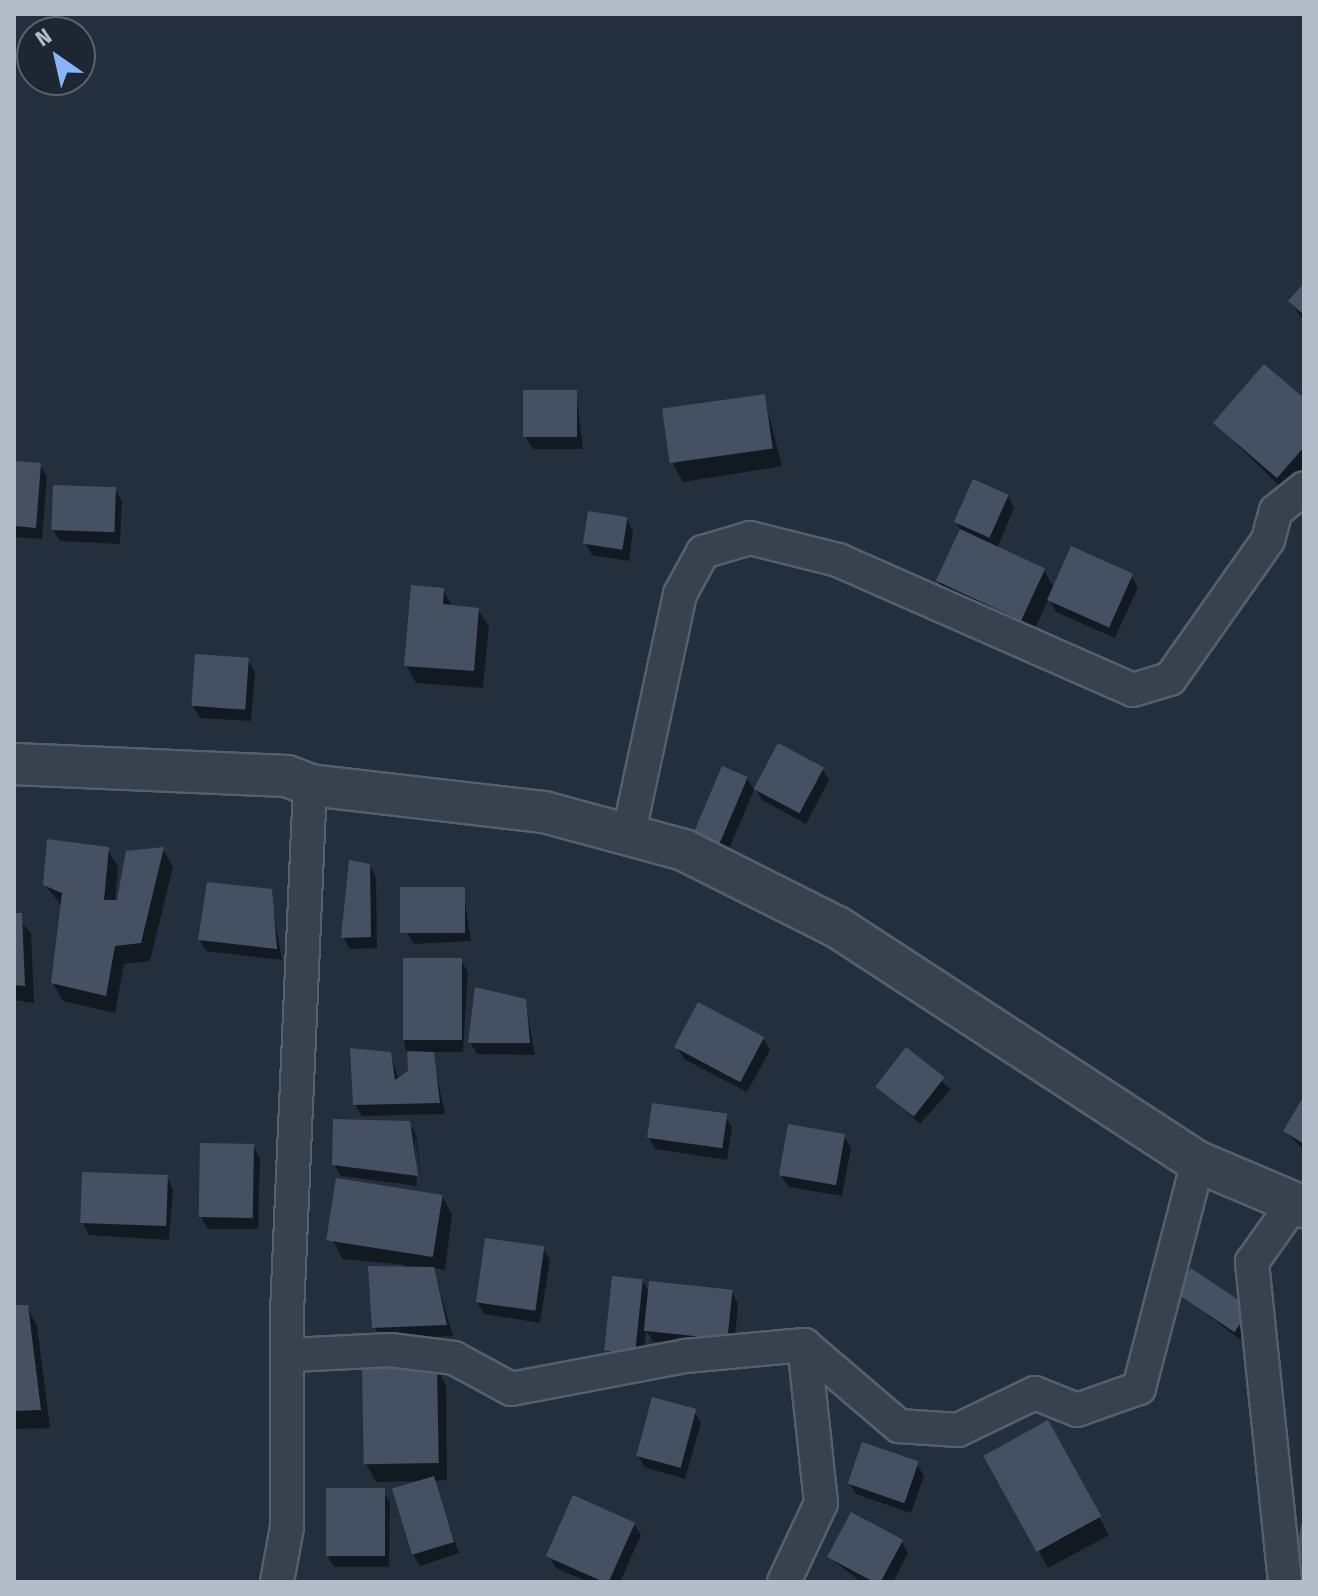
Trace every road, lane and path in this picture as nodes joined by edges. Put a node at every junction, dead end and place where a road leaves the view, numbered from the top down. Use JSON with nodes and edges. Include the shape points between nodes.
{"nodes":[{"id":1,"x":1304,"y":488,"type":"edge"},
{"id":2,"x":14,"y":764,"type":"edge"},
{"id":3,"x":310,"y":785,"type":"junction"},
{"id":4,"x":629,"y":832,"type":"junction"},
{"id":5,"x":1198,"y":1162,"type":"junction"},
{"id":6,"x":1299,"y":1205,"type":"edge"},
{"id":7,"x":804,"y":1345,"type":"junction"},
{"id":8,"x":291,"y":1355,"type":"junction"},
{"id":9,"x":277,"y":1582,"type":"edge"},
{"id":10,"x":784,"y":1582,"type":"edge"},
{"id":11,"x":1285,"y":1582,"type":"edge"}],
"edges":[{"from":1,"to":4,"type":"street","via":[[1276,511],[1268,540],[1170,679],[1133,690],[838,560],[750,538],[703,552],[680,594]]},
{"from":2,"to":3,"type":"street","via":[[287,776]]},
{"from":3,"to":4,"type":"street","via":[[544,812]]},
{"from":3,"to":8,"type":"street"},
{"from":4,"to":5,"type":"street","via":[[741,873],[837,927]]},
{"from":5,"to":6,"type":"street"},
{"from":5,"to":7,"type":"street","via":[[1139,1388],[1077,1410],[1035,1393],[958,1430],[899,1426]]},
{"from":6,"to":11,"type":"street","via":[[1252,1262]]},
{"from":7,"to":8,"type":"street","via":[[685,1356],[511,1389],[454,1358],[390,1350]]},
{"from":7,"to":10,"type":"street","via":[[821,1503]]},
{"from":8,"to":9,"type":"street","via":[[287,1527]]}]}
